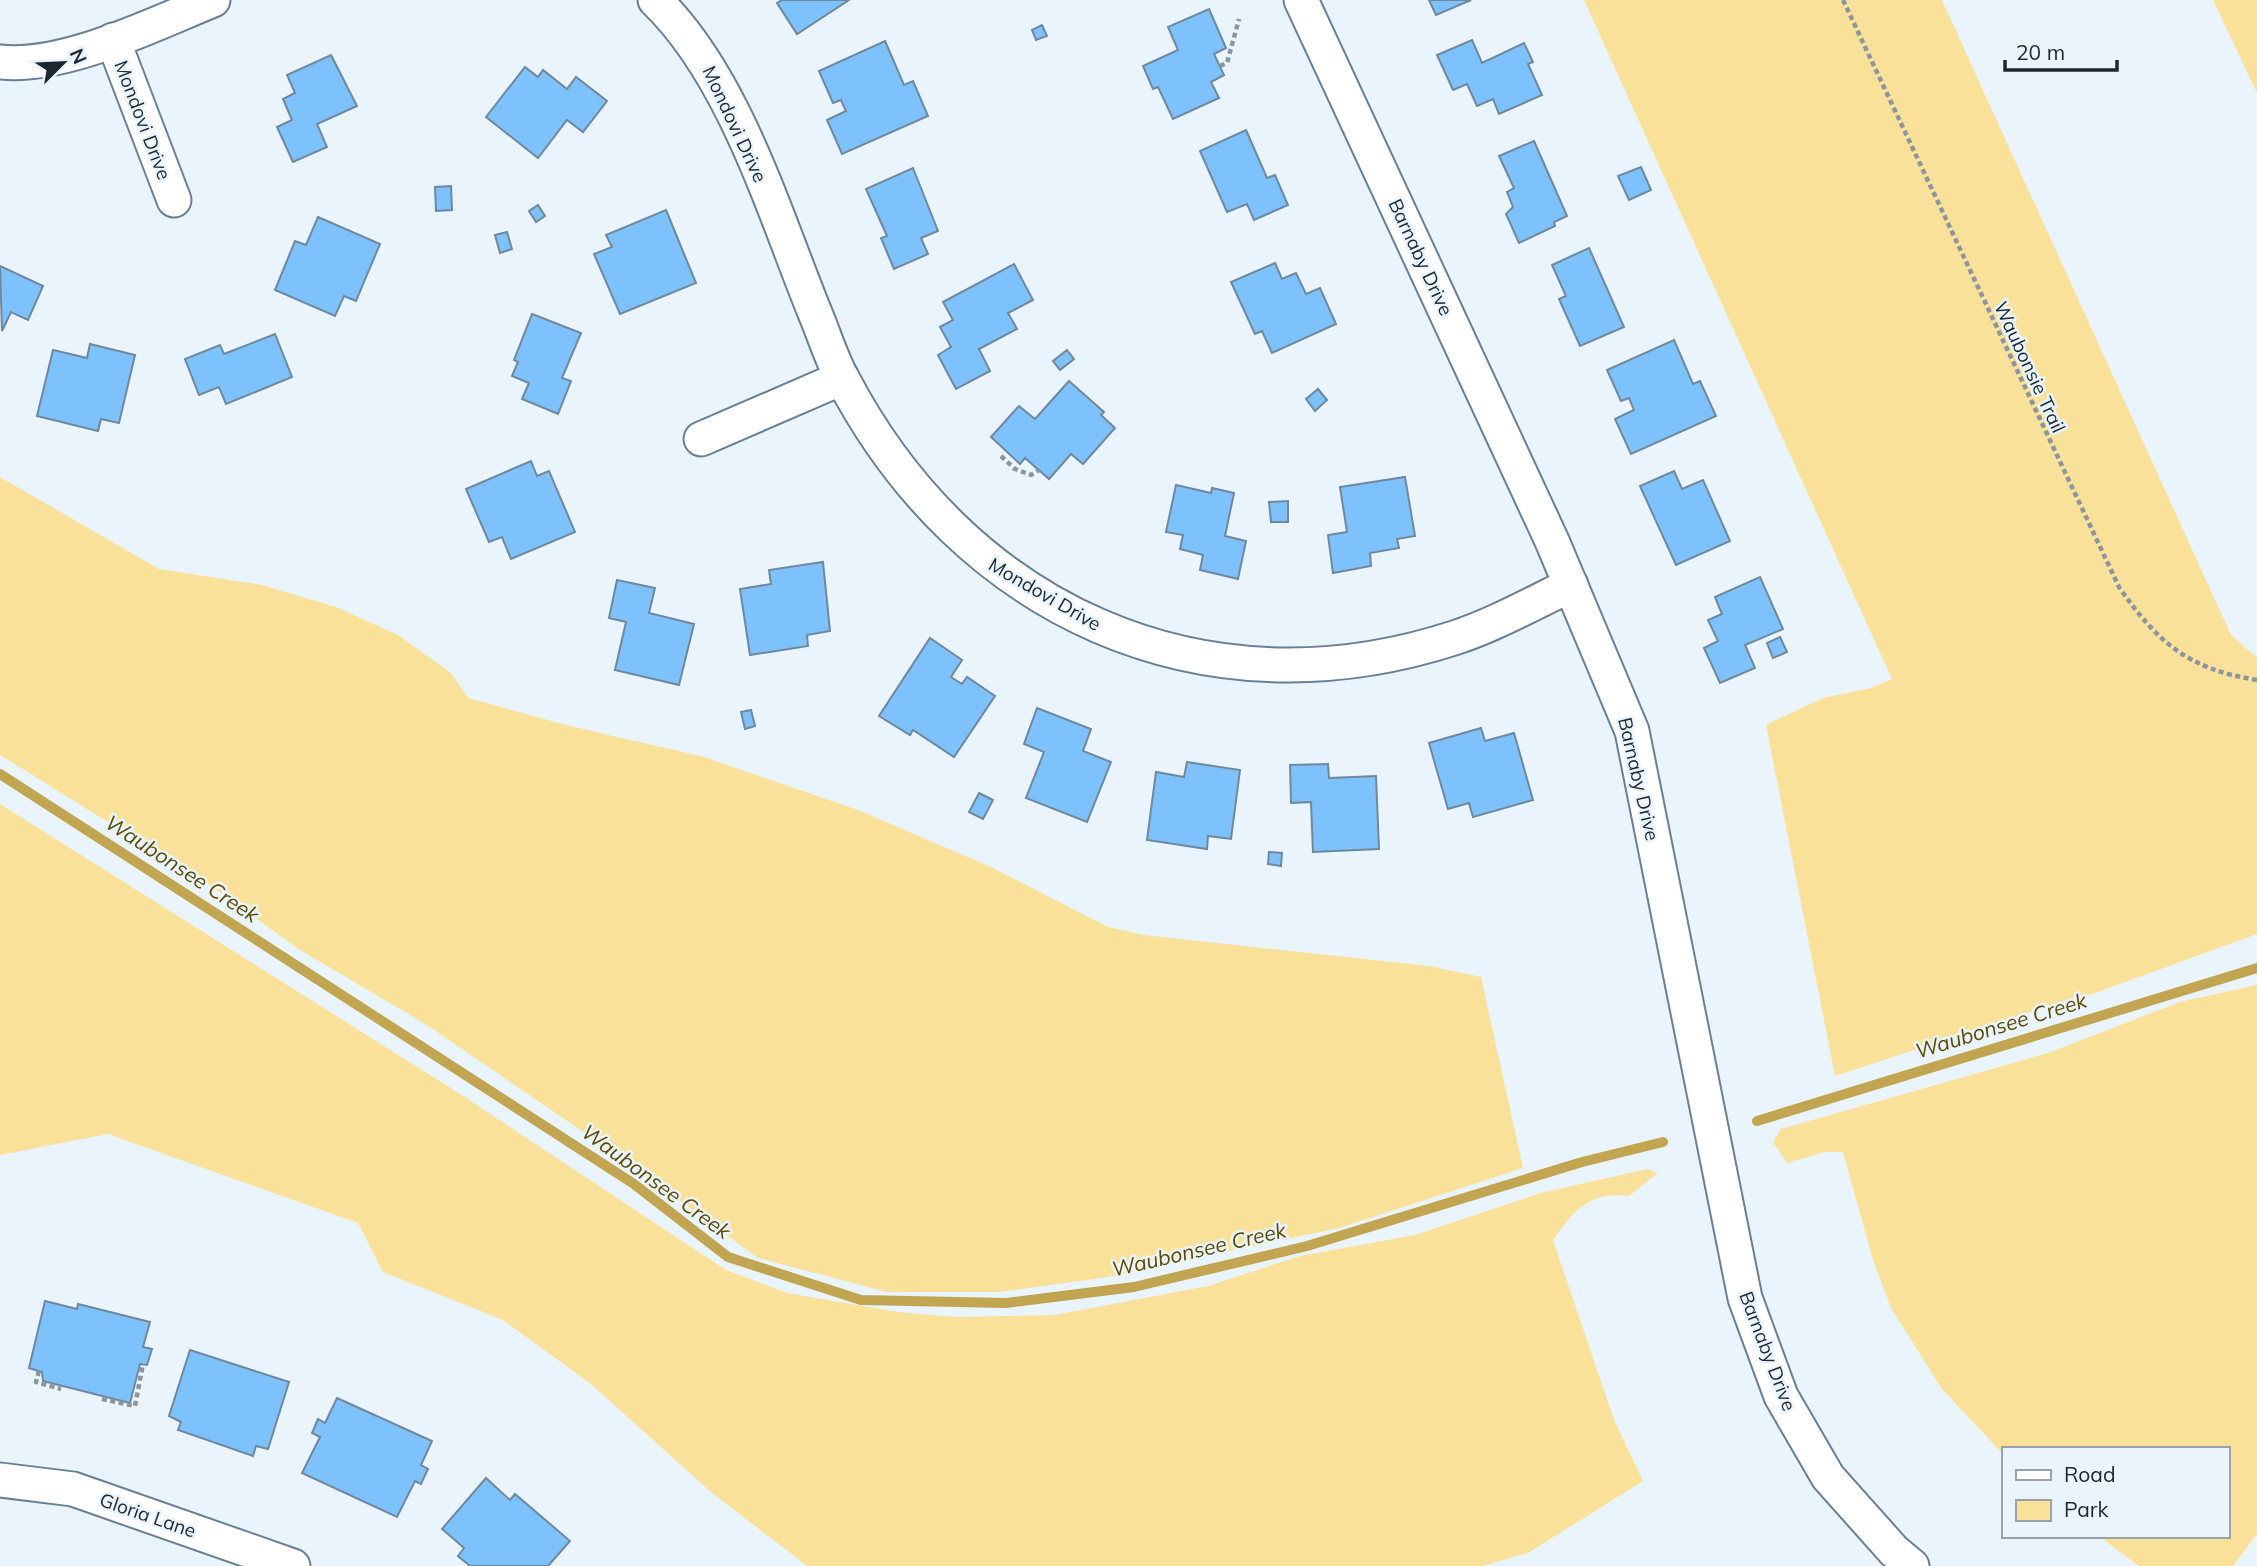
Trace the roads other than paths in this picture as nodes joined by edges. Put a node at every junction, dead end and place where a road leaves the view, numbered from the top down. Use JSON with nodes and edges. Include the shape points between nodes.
{"nodes":[{"id":1,"x":214,"y":0,"type":"edge"},
{"id":2,"x":655,"y":0,"type":"edge"},
{"id":3,"x":1301,"y":0,"type":"edge"},
{"id":4,"x":113,"y":40,"type":"junction"},
{"id":5,"x":0,"y":62,"type":"edge"},
{"id":6,"x":173,"y":200,"type":"dead end"},
{"id":7,"x":842,"y":378,"type":"junction"},
{"id":8,"x":701,"y":439,"type":"dead end"},
{"id":9,"x":1571,"y":585,"type":"junction"},
{"id":10,"x":0,"y":1480,"type":"edge"},
{"id":11,"x":1895,"y":1561,"type":"edge"},
{"id":12,"x":293,"y":1566,"type":"edge"}],
"edges":[{"from":1,"to":4,"type":"street","name":"Mondovi Drive"},
{"from":2,"to":7,"type":"street","name":"Mondovi Drive","via":[[705,59],[754,163]]},
{"from":3,"to":9,"type":"street","name":"Barnaby Drive"},
{"from":4,"to":5,"type":"street","name":"Mondovi Drive","via":[[44,61]]},
{"from":4,"to":6,"type":"street","name":"Mondovi Drive"},
{"from":7,"to":8,"type":"street"},
{"from":7,"to":9,"type":"street","name":"Mondovi Drive","via":[[901,475],[943,522],[983,557],[1038,594],[1085,622],[1133,641],[1197,658],[1244,662],[1296,666],[1361,659],[1456,638]]},
{"from":9,"to":11,"type":"street","name":"Barnaby Drive","via":[[1632,731],[1745,1298],[1781,1396],[1828,1477]]},
{"from":10,"to":12,"type":"street","name":"Gloria Lane","via":[[73,1489]]}]}
